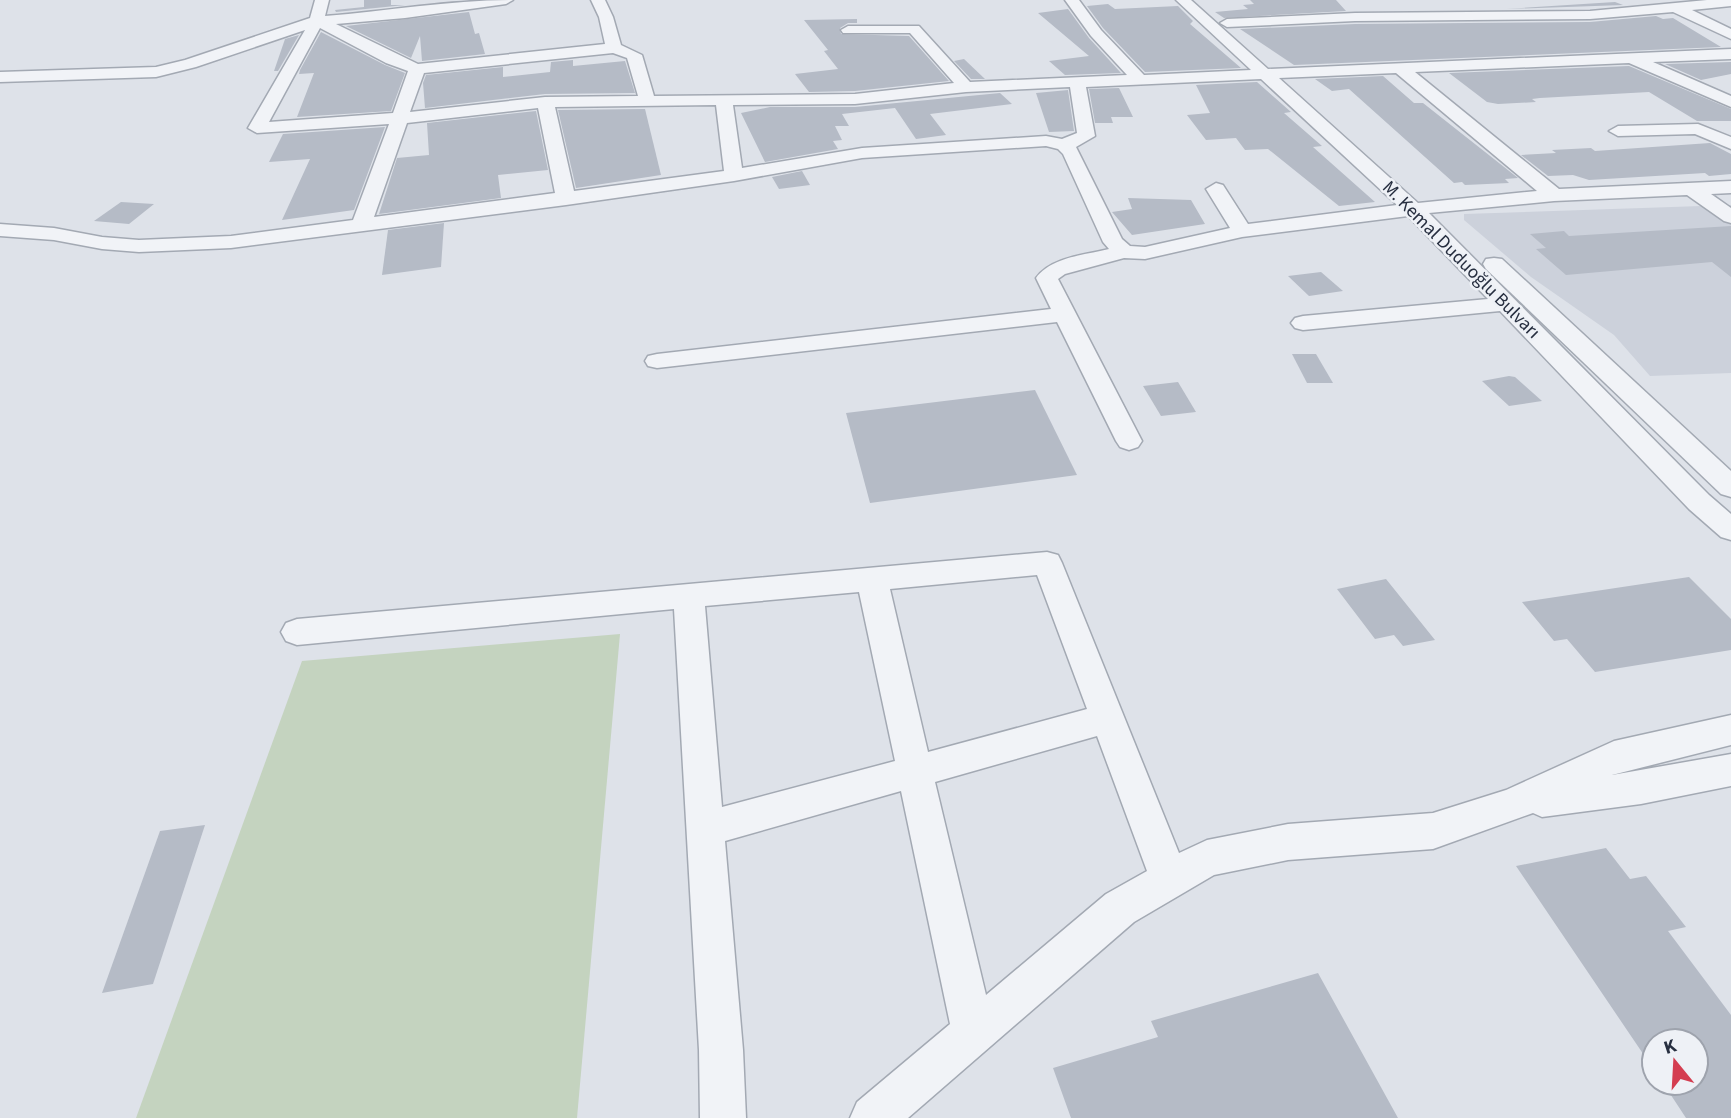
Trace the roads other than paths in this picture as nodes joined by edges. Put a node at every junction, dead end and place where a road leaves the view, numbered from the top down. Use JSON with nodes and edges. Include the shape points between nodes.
{"nodes":[{"id":1,"x":322,"y":0,"type":"edge"},
{"id":2,"x":506,"y":0,"type":"edge"},
{"id":3,"x":598,"y":0,"type":"edge"},
{"id":4,"x":1072,"y":0,"type":"edge"},
{"id":5,"x":1183,"y":0,"type":"edge"},
{"id":6,"x":1202,"y":0,"type":"edge"},
{"id":7,"x":1506,"y":0,"type":"edge"},
{"id":8,"x":1612,"y":0,"type":"edge"},
{"id":9,"x":1731,"y":2,"type":"edge"},
{"id":10,"x":1668,"y":3,"type":"edge"},
{"id":11,"x":1640,"y":11,"type":"junction"},
{"id":12,"x":1537,"y":16,"type":"junction"},
{"id":13,"x":317,"y":21,"type":"junction"},
{"id":14,"x":1227,"y":23,"type":"junction"},
{"id":15,"x":848,"y":30,"type":"dead end"},
{"id":16,"x":1731,"y":34,"type":"edge"},
{"id":17,"x":614,"y":48,"type":"junction"},
{"id":18,"x":1731,"y":54,"type":"edge"},
{"id":19,"x":1633,"y":60,"type":"junction"},
{"id":20,"x":417,"y":69,"type":"junction"},
{"id":21,"x":1402,"y":70,"type":"junction"},
{"id":22,"x":1274,"y":75,"type":"junction"},
{"id":23,"x":0,"y":77,"type":"edge"},
{"id":24,"x":1140,"y":80,"type":"junction"},
{"id":25,"x":1077,"y":83,"type":"junction"},
{"id":26,"x":966,"y":88,"type":"junction"},
{"id":27,"x":647,"y":99,"type":"junction"},
{"id":28,"x":724,"y":101,"type":"junction"},
{"id":29,"x":545,"y":102,"type":"junction"},
{"id":30,"x":1731,"y":102,"type":"edge"},
{"id":31,"x":402,"y":118,"type":"junction"},
{"id":32,"x":1618,"y":131,"type":"dead end"},
{"id":33,"x":1726,"y":138,"type":"edge"},
{"id":34,"x":1065,"y":145,"type":"junction"},
{"id":35,"x":734,"y":175,"type":"junction"},
{"id":36,"x":1731,"y":187,"type":"edge"},
{"id":37,"x":1690,"y":188,"type":"junction"},
{"id":38,"x":1216,"y":189,"type":"dead end"},
{"id":39,"x":1554,"y":195,"type":"junction"},
{"id":40,"x":566,"y":199,"type":"junction"},
{"id":41,"x":1423,"y":208,"type":"junction"},
{"id":42,"x":1731,"y":216,"type":"edge"},
{"id":43,"x":361,"y":226,"type":"junction"},
{"id":44,"x":0,"y":230,"type":"edge"},
{"id":45,"x":1242,"y":231,"type":"junction"},
{"id":46,"x":1124,"y":252,"type":"junction"},
{"id":47,"x":1507,"y":304,"type":"junction"},
{"id":48,"x":1065,"y":314,"type":"junction"},
{"id":49,"x":1303,"y":323,"type":"dead end"},
{"id":50,"x":657,"y":360,"type":"dead end"},
{"id":51,"x":1129,"y":441,"type":"dead end"},
{"id":52,"x":1731,"y":487,"type":"edge"},
{"id":53,"x":1731,"y":530,"type":"edge"},
{"id":54,"x":872,"y":579,"type":"junction"},
{"id":55,"x":689,"y":596,"type":"junction"},
{"id":56,"x":297,"y":632,"type":"dead end"},
{"id":57,"x":1108,"y":718,"type":"junction"},
{"id":58,"x":1731,"y":730,"type":"edge"},
{"id":59,"x":1731,"y":770,"type":"edge"},
{"id":60,"x":915,"y":771,"type":"junction"},
{"id":61,"x":1514,"y":804,"type":"junction"},
{"id":62,"x":706,"y":829,"type":"junction"},
{"id":63,"x":1170,"y":879,"type":"junction"},
{"id":64,"x":973,"y":1033,"type":"junction"},
{"id":65,"x":723,"y":1118,"type":"edge"},
{"id":66,"x":873,"y":1118,"type":"edge"}],
"edges":[{"from":1,"to":13,"type":"street"},
{"from":2,"to":13,"type":"street"},
{"from":3,"to":17,"type":"street","via":[[605,8]]},
{"from":4,"to":24,"type":"street"},
{"from":5,"to":22,"type":"street","name":"M. Kemal Duduoğlu Bulvarı"},
{"from":6,"to":14,"type":"street","name":"M. Kemal Duduoğlu Bulvarı"},
{"from":7,"to":12,"type":"street"},
{"from":8,"to":11,"type":"street"},
{"from":9,"to":10,"type":"street"},
{"from":10,"to":11,"type":"street"},
{"from":10,"to":16,"type":"street"},
{"from":11,"to":12,"type":"street"},
{"from":12,"to":14,"type":"street"},
{"from":13,"to":20,"type":"street","via":[[396,63]]},
{"from":13,"to":23,"type":"street","via":[[156,72]]},
{"from":13,"to":31,"type":"street","via":[[257,128]]},
{"from":14,"to":22,"type":"street","name":"M. Kemal Duduoğlu Bulvarı"},
{"from":15,"to":26,"type":"street","via":[[914,29]]},
{"from":17,"to":20,"type":"street"},
{"from":17,"to":27,"type":"street","via":[[634,55]]},
{"from":18,"to":19,"type":"street"},
{"from":19,"to":21,"type":"street"},
{"from":19,"to":30,"type":"street"},
{"from":20,"to":31,"type":"street"},
{"from":21,"to":22,"type":"street"},
{"from":21,"to":39,"type":"street"},
{"from":22,"to":24,"type":"street"},
{"from":22,"to":41,"type":"street","name":"M. Kemal Duduoğlu Bulvarı"},
{"from":24,"to":25,"type":"street"},
{"from":25,"to":26,"type":"street"},
{"from":25,"to":34,"type":"street","via":[[1086,136]]},
{"from":26,"to":28,"type":"street","via":[[855,99]]},
{"from":27,"to":28,"type":"street"},
{"from":27,"to":29,"type":"street"},
{"from":28,"to":35,"type":"street"},
{"from":29,"to":31,"type":"street"},
{"from":29,"to":40,"type":"street"},
{"from":31,"to":43,"type":"street"},
{"from":32,"to":33,"type":"street","via":[[1698,129]]},
{"from":34,"to":35,"type":"street","via":[[1046,141],[862,153]]},
{"from":34,"to":46,"type":"street","via":[[1113,242]]},
{"from":35,"to":40,"type":"street"},
{"from":36,"to":37,"type":"street"},
{"from":37,"to":39,"type":"street"},
{"from":37,"to":42,"type":"street"},
{"from":38,"to":45,"type":"street"},
{"from":39,"to":41,"type":"street"},
{"from":40,"to":43,"type":"street"},
{"from":41,"to":45,"type":"street"},
{"from":41,"to":47,"type":"street","name":"M. Kemal Duduoğlu Bulvarı"},
{"from":41,"to":52,"type":"street","name":"M. Kemal Duduoğlu Bulvarı"},
{"from":43,"to":44,"type":"street","via":[[231,242],[139,246]]},
{"from":45,"to":46,"type":"street","via":[[1145,253]]},
{"from":46,"to":48,"type":"street","via":[[1057,269],[1047,278]]},
{"from":47,"to":49,"type":"street"},
{"from":47,"to":53,"type":"street","name":"M. Kemal Duduoğlu Bulvarı"},
{"from":48,"to":50,"type":"street"},
{"from":48,"to":51,"type":"street"},
{"from":54,"to":55,"type":"street"},
{"from":54,"to":57,"type":"street","via":[[1047,563]]},
{"from":54,"to":60,"type":"street"},
{"from":55,"to":56,"type":"street"},
{"from":55,"to":62,"type":"street"},
{"from":57,"to":60,"type":"street"},
{"from":57,"to":63,"type":"street"},
{"from":58,"to":61,"type":"street","via":[[1614,757]]},
{"from":59,"to":61,"type":"street","via":[[1641,788]]},
{"from":60,"to":62,"type":"street"},
{"from":60,"to":64,"type":"street"},
{"from":61,"to":63,"type":"street","via":[[1433,831],[1288,842],[1207,859]]},
{"from":62,"to":65,"type":"street"},
{"from":63,"to":64,"type":"street","via":[[1120,908]]},
{"from":64,"to":66,"type":"street"}]}
